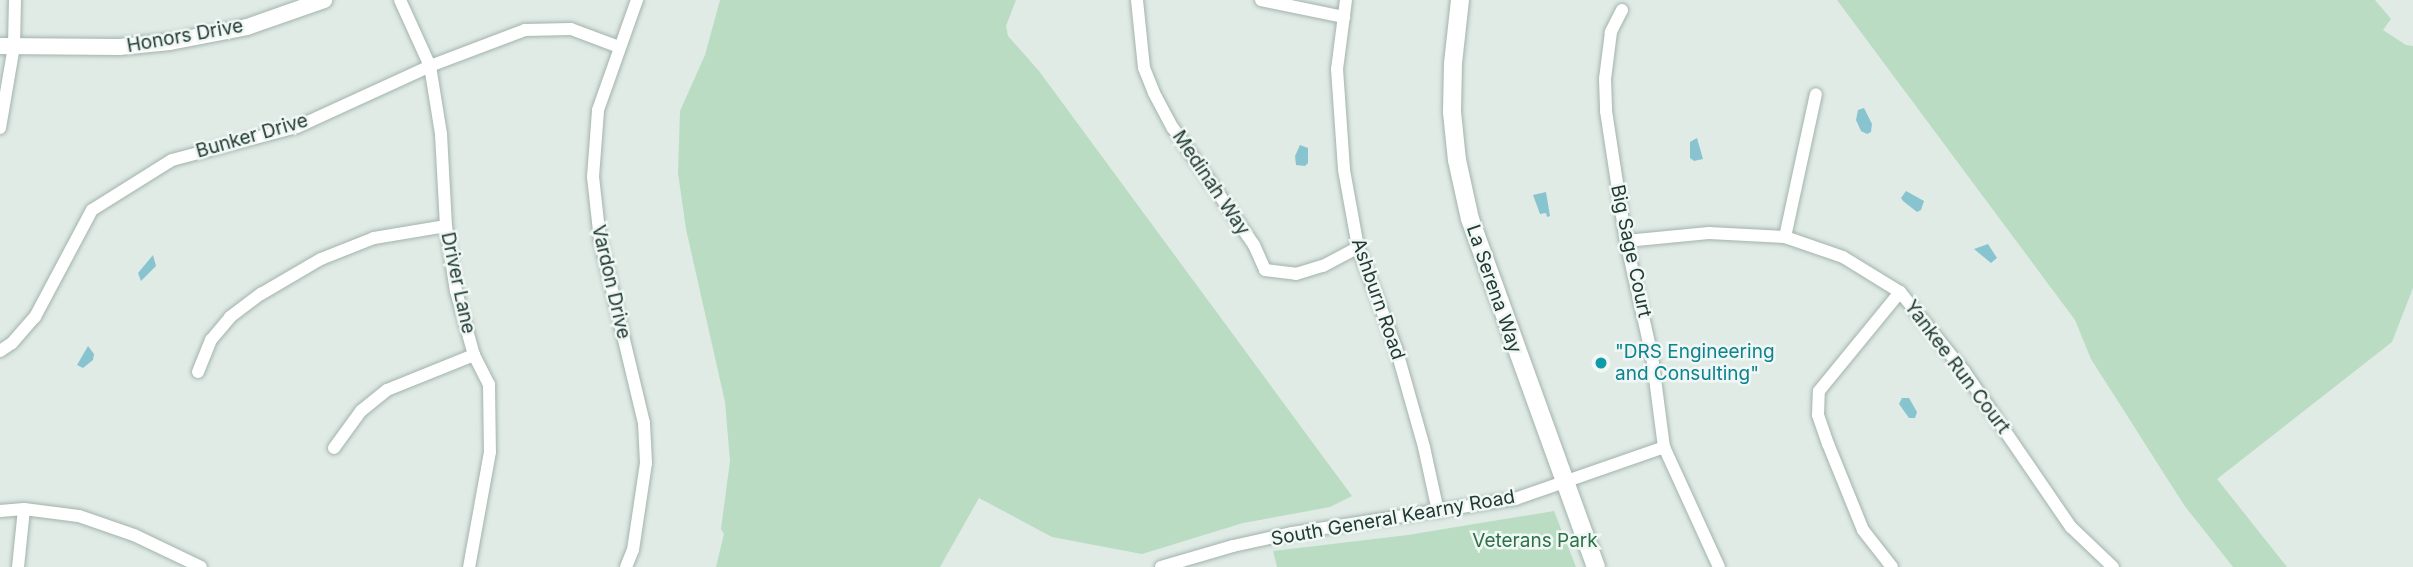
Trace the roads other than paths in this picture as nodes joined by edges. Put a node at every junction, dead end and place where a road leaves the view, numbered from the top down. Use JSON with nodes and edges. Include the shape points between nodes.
{"nodes":[{"id":1,"x":15,"y":0,"type":"edge"},
{"id":2,"x":324,"y":0,"type":"edge"},
{"id":3,"x":400,"y":0,"type":"edge"},
{"id":4,"x":638,"y":0,"type":"edge"},
{"id":5,"x":1137,"y":0,"type":"edge"},
{"id":6,"x":1261,"y":0,"type":"edge"},
{"id":7,"x":1346,"y":0,"type":"edge"},
{"id":8,"x":1460,"y":0,"type":"edge"},
{"id":9,"x":1622,"y":10,"type":"dead end"},
{"id":10,"x":1344,"y":17,"type":"junction"},
{"id":11,"x":7,"y":46,"type":"edge"},
{"id":12,"x":619,"y":47,"type":"junction"},
{"id":13,"x":430,"y":66,"type":"junction"},
{"id":14,"x":1816,"y":94,"type":"dead end"},
{"id":15,"x":0,"y":128,"type":"edge"},
{"id":16,"x":446,"y":226,"type":"junction"},
{"id":17,"x":1785,"y":237,"type":"junction"},
{"id":18,"x":1626,"y":241,"type":"junction"},
{"id":19,"x":1358,"y":247,"type":"junction"},
{"id":20,"x":1900,"y":292,"type":"junction"},
{"id":21,"x":0,"y":351,"type":"edge"},
{"id":22,"x":474,"y":355,"type":"junction"},
{"id":23,"x":198,"y":372,"type":"dead end"},
{"id":24,"x":1664,"y":447,"type":"junction"},
{"id":25,"x":334,"y":448,"type":"dead end"},
{"id":26,"x":1564,"y":481,"type":"junction"},
{"id":27,"x":24,"y":509,"type":"junction"},
{"id":28,"x":0,"y":511,"type":"edge"},
{"id":29,"x":1438,"y":511,"type":"junction"},
{"id":30,"x":18,"y":567,"type":"edge"},
{"id":31,"x":201,"y":567,"type":"edge"},
{"id":32,"x":468,"y":567,"type":"edge"},
{"id":33,"x":626,"y":567,"type":"edge"},
{"id":34,"x":1161,"y":567,"type":"edge"},
{"id":35,"x":1596,"y":567,"type":"edge"},
{"id":36,"x":1719,"y":567,"type":"edge"},
{"id":37,"x":1892,"y":567,"type":"edge"},
{"id":38,"x":2113,"y":567,"type":"edge"}],
"edges":[{"from":1,"to":11,"type":"street"},
{"from":2,"to":11,"type":"street","name":"Honors Drive","via":[[247,27],[170,42],[119,47]]},
{"from":3,"to":13,"type":"street","name":"Driver Lane"},
{"from":4,"to":12,"type":"street","name":"Vardon Drive"},
{"from":5,"to":19,"type":"street","name":"Medinah Way","via":[[1144,68],[1154,93],[1254,245],[1265,270],[1296,274]]},
{"from":6,"to":10,"type":"street"},
{"from":7,"to":10,"type":"street","name":"Ashburn Road"},
{"from":8,"to":26,"type":"main road","name":"La Serena Way","via":[[1452,112],[1469,219]]},
{"from":9,"to":18,"type":"street","name":"Big Sage Court","via":[[1611,32],[1605,79]]},
{"from":10,"to":19,"type":"street","name":"Ashburn Road","via":[[1337,69],[1340,125]]},
{"from":11,"to":15,"type":"street"},
{"from":12,"to":13,"type":"street","name":"Bunker Drive","via":[[571,29],[525,30]]},
{"from":12,"to":33,"type":"street","name":"Vardon Drive","via":[[598,110],[593,177],[600,240],[644,423],[645,474],[634,550]]},
{"from":13,"to":16,"type":"street","name":"Driver Lane","via":[[441,134]]},
{"from":13,"to":21,"type":"street","name":"Bunker Drive","via":[[297,127],[172,160],[131,183],[92,210],[35,317]]},
{"from":14,"to":17,"type":"street"},
{"from":16,"to":22,"type":"street","name":"Driver Lane","via":[[456,290]]},
{"from":16,"to":23,"type":"street","via":[[374,238],[321,259],[261,294],[230,317],[211,340]]},
{"from":17,"to":18,"type":"street","name":"Yankee Run Court","via":[[1709,233]]},
{"from":17,"to":20,"type":"street","name":"Yankee Run Court","via":[[1843,257]]},
{"from":18,"to":24,"type":"street","name":"Big Sage Court","via":[[1651,346]]},
{"from":19,"to":29,"type":"street","name":"Ashburn Road","via":[[1396,348]]},
{"from":20,"to":37,"type":"street","via":[[1819,391],[1818,415],[1863,530]]},
{"from":20,"to":38,"type":"street","name":"Yankee Run Court","via":[[1958,362],[2071,527]]},
{"from":22,"to":25,"type":"street","via":[[387,390],[361,411]]},
{"from":22,"to":32,"type":"street","name":"Driver Lane","via":[[489,384],[491,418],[490,452]]},
{"from":24,"to":26,"type":"street","name":"South General Kearny Road"},
{"from":24,"to":36,"type":"street","name":"Big Sage Court"},
{"from":26,"to":29,"type":"street","name":"South General Kearny Road","via":[[1515,499]]},
{"from":26,"to":35,"type":"main road","name":"La Serena Way"},
{"from":27,"to":28,"type":"street"},
{"from":27,"to":30,"type":"street"},
{"from":27,"to":31,"type":"street","via":[[79,516],[134,535]]},
{"from":29,"to":34,"type":"street","name":"South General Kearny Road","via":[[1292,533]]}]}
